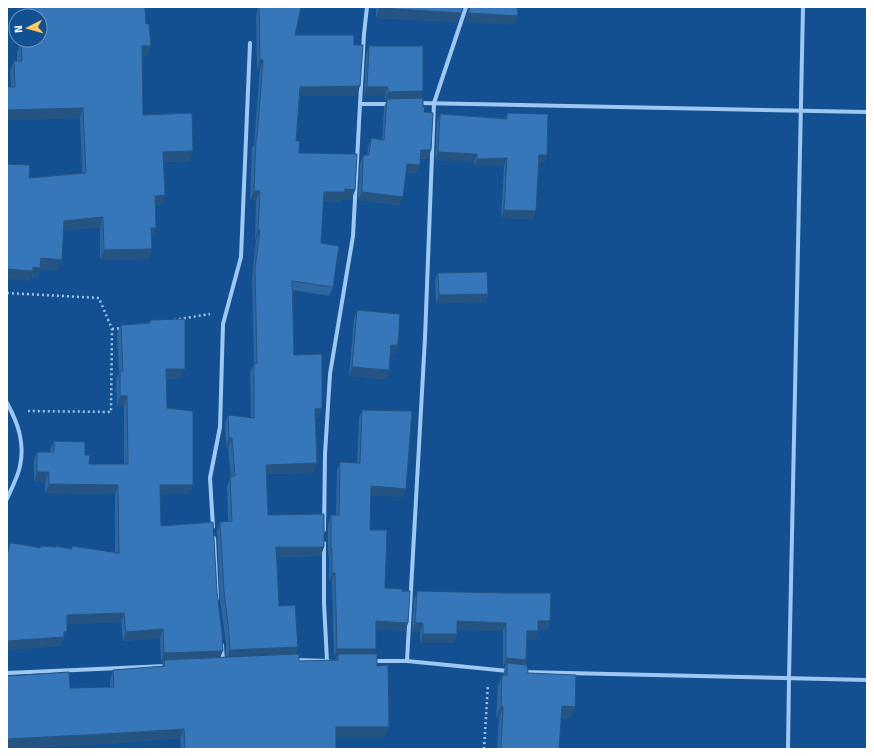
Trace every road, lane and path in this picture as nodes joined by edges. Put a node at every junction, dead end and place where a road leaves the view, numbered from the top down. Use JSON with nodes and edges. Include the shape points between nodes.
{"nodes":[{"id":1,"x":367,"y":7,"type":"edge"},
{"id":2,"x":466,"y":7,"type":"edge"},
{"id":3,"x":803,"y":7,"type":"edge"},
{"id":4,"x":250,"y":42,"type":"dead end"},
{"id":5,"x":434,"y":103,"type":"junction"},
{"id":6,"x":360,"y":104,"type":"junction"},
{"id":7,"x":397,"y":104,"type":"edge"},
{"id":8,"x":411,"y":104,"type":"edge"},
{"id":9,"x":801,"y":111,"type":"junction"},
{"id":10,"x":867,"y":112,"type":"edge"},
{"id":11,"x":7,"y":293,"type":"edge"},
{"id":12,"x":226,"y":312,"type":"junction"},
{"id":13,"x":173,"y":320,"type":"edge"},
{"id":14,"x":127,"y":327,"type":"edge"},
{"id":15,"x":112,"y":329,"type":"junction"},
{"id":16,"x":7,"y":403,"type":"edge"},
{"id":17,"x":12,"y":411,"type":"junction"},
{"id":18,"x":7,"y":499,"type":"edge"},
{"id":19,"x":324,"y":534,"type":"edge"},
{"id":20,"x":324,"y":541,"type":"edge"},
{"id":21,"x":218,"y":601,"type":"edge"},
{"id":22,"x":222,"y":642,"type":"edge"},
{"id":23,"x":290,"y":660,"type":"edge"},
{"id":24,"x":327,"y":660,"type":"junction"},
{"id":25,"x":334,"y":661,"type":"edge"},
{"id":26,"x":370,"y":661,"type":"edge"},
{"id":27,"x":407,"y":661,"type":"junction"},
{"id":28,"x":215,"y":663,"type":"edge"},
{"id":29,"x":223,"y":663,"type":"junction"},
{"id":30,"x":231,"y":663,"type":"edge"},
{"id":31,"x":169,"y":666,"type":"edge"},
{"id":32,"x":488,"y":669,"type":"junction"},
{"id":33,"x":510,"y":671,"type":"edge"},
{"id":34,"x":517,"y":672,"type":"edge"},
{"id":35,"x":7,"y":673,"type":"edge"},
{"id":36,"x":788,"y":678,"type":"junction"},
{"id":37,"x":867,"y":680,"type":"edge"},
{"id":38,"x":484,"y":749,"type":"edge"},
{"id":39,"x":788,"y":749,"type":"edge"}],
"edges":[{"from":1,"to":6,"type":"street"},
{"from":2,"to":5,"type":"street"},
{"from":3,"to":9,"type":"street"},
{"from":4,"to":12,"type":"street","via":[[242,257]]},
{"from":5,"to":8,"type":"street"},
{"from":5,"to":9,"type":"street"},
{"from":5,"to":27,"type":"street","via":[[425,338]]},
{"from":6,"to":7,"type":"street"},
{"from":6,"to":19,"type":"street","via":[[352,236],[330,374]]},
{"from":9,"to":10,"type":"street"},
{"from":9,"to":36,"type":"street"},
{"from":11,"to":15,"type":"path","via":[[99,298]]},
{"from":12,"to":13,"type":"path"},
{"from":12,"to":21,"type":"street","via":[[223,324],[220,427],[210,478]]},
{"from":14,"to":15,"type":"path"},
{"from":15,"to":17,"type":"path","via":[[111,412]]},
{"from":16,"to":17,"type":"street"},
{"from":17,"to":18,"type":"street","via":[[21,440],[21,454],[20,467]]},
{"from":20,"to":24,"type":"street"},
{"from":22,"to":29,"type":"street"},
{"from":23,"to":24,"type":"street"},
{"from":24,"to":25,"type":"street"},
{"from":26,"to":27,"type":"street"},
{"from":27,"to":32,"type":"street"},
{"from":28,"to":29,"type":"street"},
{"from":29,"to":30,"type":"street"},
{"from":31,"to":35,"type":"street"},
{"from":32,"to":33,"type":"street"},
{"from":32,"to":38,"type":"path"},
{"from":34,"to":36,"type":"street"},
{"from":36,"to":37,"type":"street"},
{"from":36,"to":39,"type":"street"}]}
